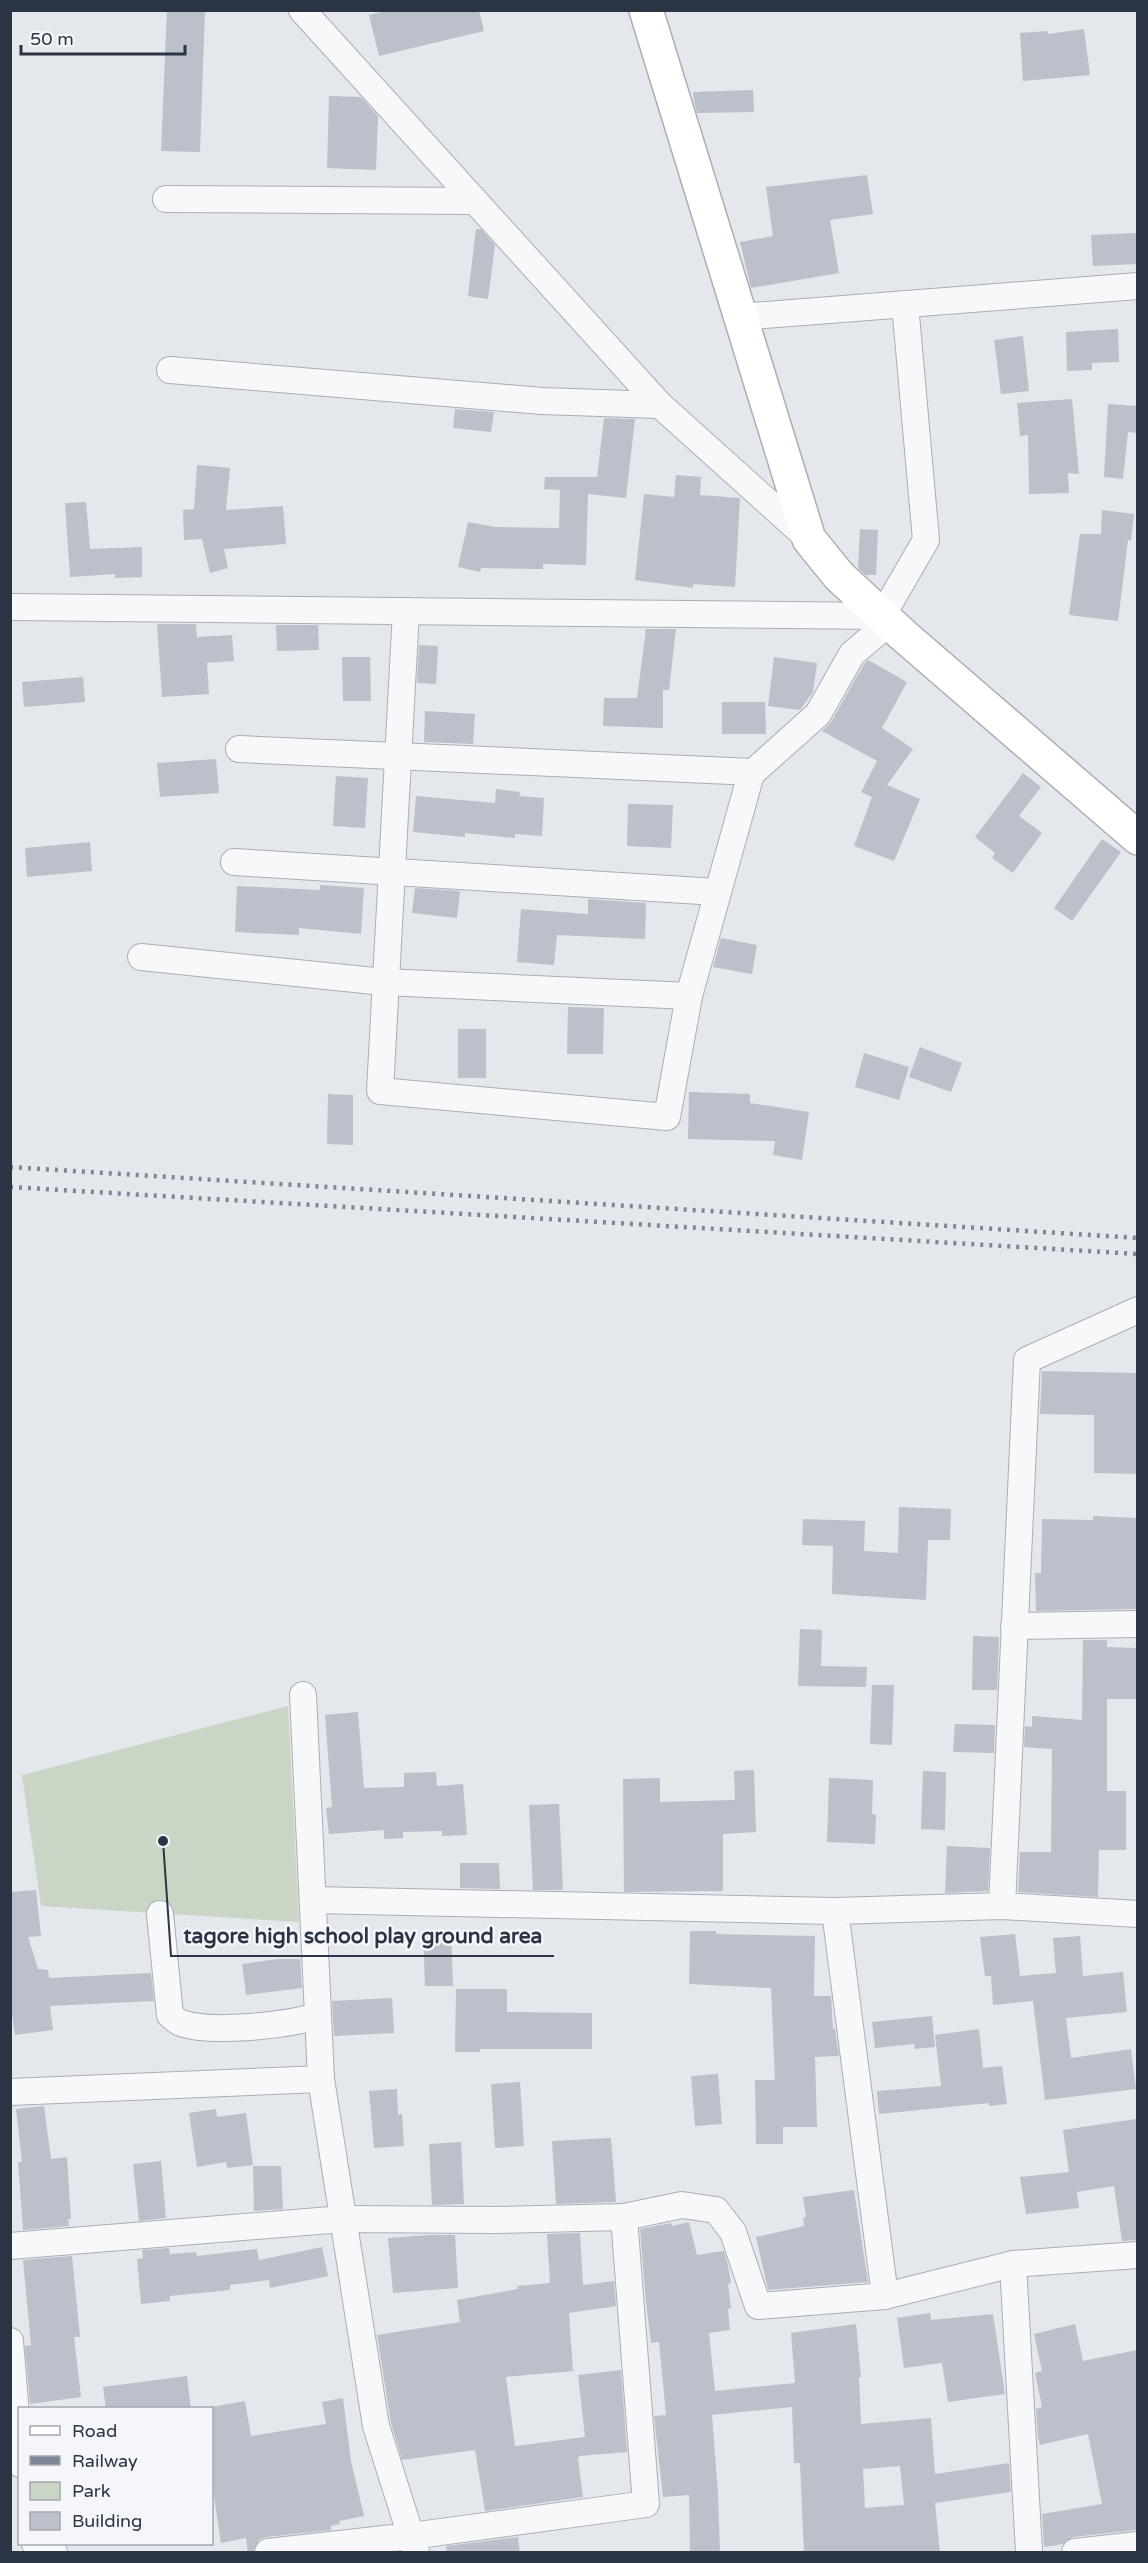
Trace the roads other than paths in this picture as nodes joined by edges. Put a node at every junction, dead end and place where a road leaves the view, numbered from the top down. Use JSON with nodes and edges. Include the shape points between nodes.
{"nodes":[{"id":1,"x":302,"y":10,"type":"edge"},
{"id":2,"x":646,"y":10,"type":"edge"},
{"id":3,"x":166,"y":199,"type":"dead end"},
{"id":4,"x":475,"y":201,"type":"junction"},
{"id":5,"x":1137,"y":286,"type":"edge"},
{"id":6,"x":905,"y":304,"type":"junction"},
{"id":7,"x":740,"y":317,"type":"junction"},
{"id":8,"x":170,"y":370,"type":"dead end"},
{"id":9,"x":660,"y":405,"type":"junction"},
{"id":10,"x":809,"y":539,"type":"junction"},
{"id":11,"x":10,"y":607,"type":"edge"},
{"id":12,"x":406,"y":611,"type":"junction"},
{"id":13,"x":886,"y":619,"type":"junction"},
{"id":14,"x":239,"y":749,"type":"dead end"},
{"id":15,"x":397,"y":756,"type":"junction"},
{"id":16,"x":753,"y":772,"type":"junction"},
{"id":17,"x":1137,"y":838,"type":"edge"},
{"id":18,"x":234,"y":862,"type":"dead end"},
{"id":19,"x":391,"y":870,"type":"junction"},
{"id":20,"x":717,"y":892,"type":"junction"},
{"id":21,"x":141,"y":957,"type":"dead end"},
{"id":22,"x":384,"y":982,"type":"junction"},
{"id":23,"x":689,"y":996,"type":"junction"},
{"id":24,"x":1137,"y":1310,"type":"edge"},
{"id":25,"x":1137,"y":1624,"type":"edge"},
{"id":26,"x":1014,"y":1626,"type":"junction"},
{"id":27,"x":303,"y":1695,"type":"dead end"},
{"id":28,"x":313,"y":1900,"type":"junction"},
{"id":29,"x":1002,"y":1906,"type":"junction"},
{"id":30,"x":835,"y":1911,"type":"junction"},
{"id":31,"x":160,"y":1914,"type":"dead end"},
{"id":32,"x":1137,"y":1916,"type":"edge"},
{"id":33,"x":318,"y":2016,"type":"junction"},
{"id":34,"x":321,"y":2079,"type":"junction"},
{"id":35,"x":10,"y":2092,"type":"edge"},
{"id":36,"x":624,"y":2217,"type":"junction"},
{"id":37,"x":344,"y":2219,"type":"junction"},
{"id":38,"x":10,"y":2246,"type":"edge"},
{"id":39,"x":1137,"y":2255,"type":"edge"},
{"id":40,"x":1013,"y":2264,"type":"junction"},
{"id":41,"x":885,"y":2296,"type":"junction"},
{"id":42,"x":11,"y":2351,"type":"edge"},
{"id":43,"x":18,"y":2439,"type":"edge"},
{"id":44,"x":413,"y":2544,"type":"edge"},
{"id":45,"x":37,"y":2545,"type":"edge"},
{"id":46,"x":1137,"y":2545,"type":"edge"},
{"id":47,"x":54,"y":2553,"type":"edge"},
{"id":48,"x":268,"y":2553,"type":"edge"},
{"id":49,"x":1029,"y":2553,"type":"edge"},
{"id":50,"x":1075,"y":2553,"type":"edge"}],
"edges":[{"from":1,"to":4,"type":"street"},
{"from":2,"to":7,"type":"main road"},
{"from":3,"to":4,"type":"street"},
{"from":4,"to":9,"type":"street"},
{"from":5,"to":6,"type":"street"},
{"from":6,"to":7,"type":"street"},
{"from":6,"to":13,"type":"street","via":[[926,540]]},
{"from":7,"to":10,"type":"main road"},
{"from":8,"to":9,"type":"street","via":[[542,400]]},
{"from":9,"to":10,"type":"street"},
{"from":10,"to":13,"type":"main road","via":[[839,576]]},
{"from":11,"to":12,"type":"street"},
{"from":12,"to":13,"type":"street"},
{"from":12,"to":15,"type":"street"},
{"from":13,"to":16,"type":"street","via":[[852,654],[818,714]]},
{"from":13,"to":17,"type":"main road"},
{"from":14,"to":15,"type":"street"},
{"from":15,"to":16,"type":"street"},
{"from":15,"to":19,"type":"street"},
{"from":16,"to":20,"type":"street"},
{"from":18,"to":19,"type":"street"},
{"from":19,"to":20,"type":"street"},
{"from":19,"to":22,"type":"street"},
{"from":20,"to":23,"type":"street"},
{"from":21,"to":22,"type":"street"},
{"from":22,"to":23,"type":"street"},
{"from":22,"to":23,"type":"street","via":[[380,1091],[667,1117]]},
{"from":24,"to":26,"type":"street","via":[[1027,1360]]},
{"from":25,"to":26,"type":"street"},
{"from":26,"to":29,"type":"street"},
{"from":27,"to":28,"type":"street"},
{"from":28,"to":30,"type":"street"},
{"from":28,"to":33,"type":"street"},
{"from":29,"to":30,"type":"street"},
{"from":29,"to":32,"type":"street"},
{"from":30,"to":41,"type":"street"},
{"from":31,"to":33,"type":"street","via":[[170,2015],[180,2023],[252,2026],[288,2024]]},
{"from":33,"to":34,"type":"street"},
{"from":34,"to":35,"type":"street"},
{"from":34,"to":37,"type":"street"},
{"from":36,"to":37,"type":"street"},
{"from":36,"to":41,"type":"street","via":[[682,2205],[716,2210],[733,2232],[758,2306]]},
{"from":36,"to":44,"type":"street","via":[[646,2504]]},
{"from":37,"to":38,"type":"street"},
{"from":37,"to":44,"type":"street","via":[[376,2426]]},
{"from":39,"to":40,"type":"street"},
{"from":40,"to":41,"type":"street"},
{"from":40,"to":49,"type":"street"},
{"from":42,"to":43,"type":"street"},
{"from":44,"to":48,"type":"street"},
{"from":45,"to":47,"type":"street"},
{"from":46,"to":50,"type":"street"}]}
